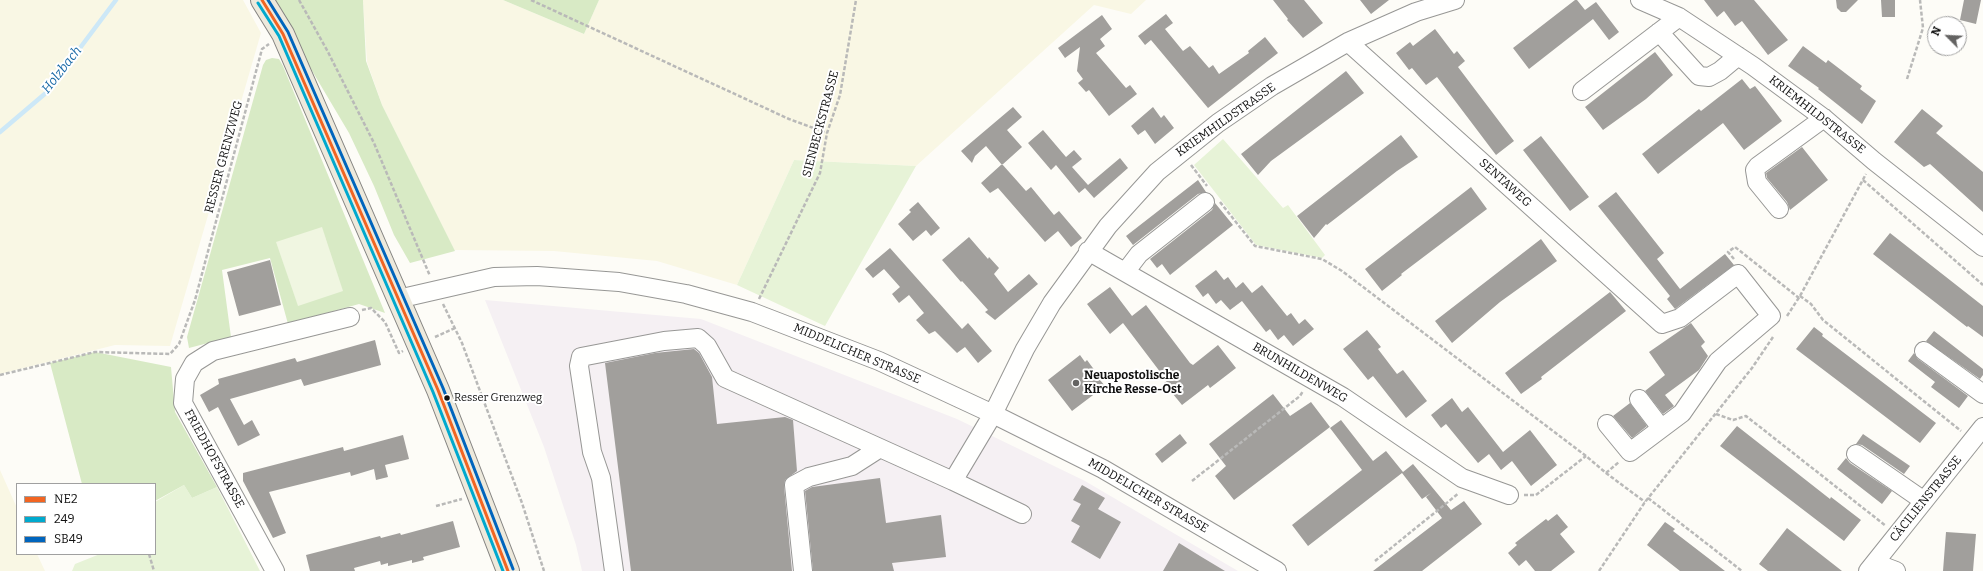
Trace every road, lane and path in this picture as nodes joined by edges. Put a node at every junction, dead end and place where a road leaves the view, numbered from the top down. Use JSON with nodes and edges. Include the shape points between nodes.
{"nodes":[{"id":1,"x":262,"y":0,"type":"edge"},
{"id":2,"x":531,"y":0,"type":"edge"},
{"id":3,"x":856,"y":0,"type":"edge"},
{"id":4,"x":1455,"y":0,"type":"edge"},
{"id":5,"x":1640,"y":0,"type":"edge"},
{"id":6,"x":1920,"y":0,"type":"edge"},
{"id":7,"x":1679,"y":18,"type":"junction"},
{"id":8,"x":1659,"y":32,"type":"junction"},
{"id":9,"x":283,"y":34,"type":"junction"},
{"id":10,"x":1348,"y":42,"type":"junction"},
{"id":11,"x":1738,"y":56,"type":"junction"},
{"id":12,"x":1907,"y":79,"type":"dead end"},
{"id":13,"x":1582,"y":91,"type":"dead end"},
{"id":14,"x":1824,"y":118,"type":"junction"},
{"id":15,"x":827,"y":133,"type":"junction"},
{"id":16,"x":1180,"y":152,"type":"junction"},
{"id":17,"x":1874,"y":161,"type":"junction"},
{"id":18,"x":1863,"y":180,"type":"junction"},
{"id":19,"x":1210,"y":196,"type":"junction"},
{"id":20,"x":1779,"y":209,"type":"dead end"},
{"id":21,"x":1983,"y":247,"type":"edge"},
{"id":22,"x":1088,"y":251,"type":"junction"},
{"id":23,"x":1733,"y":258,"type":"dead end"},
{"id":24,"x":1126,"y":271,"type":"junction"},
{"id":25,"x":1983,"y":285,"type":"edge"},
{"id":26,"x":1799,"y":297,"type":"junction"},
{"id":27,"x":398,"y":299,"type":"junction"},
{"id":28,"x":752,"y":312,"type":"junction"},
{"id":29,"x":350,"y":317,"type":"dead end"},
{"id":30,"x":1784,"y":320,"type":"dead end"},
{"id":31,"x":1776,"y":332,"type":"dead end"},
{"id":32,"x":1924,"y":351,"type":"dead end"},
{"id":33,"x":0,"y":375,"type":"edge"},
{"id":34,"x":1310,"y":379,"type":"junction"},
{"id":35,"x":1983,"y":394,"type":"edge"},
{"id":36,"x":1639,"y":399,"type":"dead end"},
{"id":37,"x":993,"y":414,"type":"junction"},
{"id":38,"x":1715,"y":414,"type":"junction"},
{"id":39,"x":1607,"y":424,"type":"dead end"},
{"id":40,"x":1661,"y":428,"type":"junction"},
{"id":41,"x":1978,"y":434,"type":"edge"},
{"id":42,"x":880,"y":448,"type":"junction"},
{"id":43,"x":1856,"y":454,"type":"dead end"},
{"id":44,"x":1586,"y":456,"type":"junction"},
{"id":45,"x":953,"y":481,"type":"junction"},
{"id":46,"x":1192,"y":481,"type":"dead end"},
{"id":47,"x":1473,"y":482,"type":"junction"},
{"id":48,"x":480,"y":495,"type":"junction"},
{"id":49,"x":1509,"y":495,"type":"joint"},
{"id":50,"x":1648,"y":498,"type":"junction"},
{"id":51,"x":1924,"y":501,"type":"junction"},
{"id":52,"x":1646,"y":502,"type":"junction"},
{"id":53,"x":436,"y":506,"type":"dead end"},
{"id":54,"x":1022,"y":514,"type":"dead end"},
{"id":55,"x":1897,"y":534,"type":"junction"},
{"id":56,"x":149,"y":555,"type":"edge"},
{"id":57,"x":1375,"y":561,"type":"dead end"},
{"id":58,"x":1872,"y":567,"type":"edge"},
{"id":59,"x":154,"y":571,"type":"edge"},
{"id":60,"x":275,"y":571,"type":"edge"},
{"id":61,"x":508,"y":571,"type":"edge"},
{"id":62,"x":614,"y":571,"type":"edge"},
{"id":63,"x":803,"y":571,"type":"edge"},
{"id":64,"x":1277,"y":571,"type":"edge"},
{"id":65,"x":1599,"y":571,"type":"edge"},
{"id":66,"x":1742,"y":571,"type":"edge"},
{"id":67,"x":1896,"y":571,"type":"edge"}],
"edges":[{"from":1,"to":9,"type":"main road"},
{"from":2,"to":15,"type":"path","via":[[789,119]]},
{"from":3,"to":15,"type":"path","name":"SIENBECKSTRASSE","via":[[840,95]]},
{"from":4,"to":10,"type":"street","name":"KRIEMHILDSTRASSE","via":[[1416,12]]},
{"from":5,"to":7,"type":"street","name":"KRIEMHILDSTRASSE"},
{"from":6,"to":12,"type":"path","via":[[1923,28]]},
{"from":7,"to":8,"type":"street"},
{"from":7,"to":11,"type":"street","name":"KRIEMHILDSTRASSE"},
{"from":8,"to":11,"type":"street","via":[[1699,76],[1708,77],[1720,71]]},
{"from":8,"to":13,"type":"street"},
{"from":9,"to":27,"type":"main road"},
{"from":9,"to":33,"type":"path","name":"RESSER GRENZWEG","via":[[262,49],[195,300],[179,344],[170,354],[95,352]]},
{"from":10,"to":16,"type":"street","name":"KRIEMHILDSTRASSE","via":[[1272,86]]},
{"from":10,"to":40,"type":"street","name":"SENTAWEG","via":[[1662,324],[1680,318],[1738,274],[1771,316],[1718,360],[1682,413]]},
{"from":11,"to":14,"type":"street","name":"KRIEMHILDSTRASSE"},
{"from":14,"to":17,"type":"street","name":"KRIEMHILDSTRASSE"},
{"from":14,"to":20,"type":"street","via":[[1756,170],[1757,182]]},
{"from":15,"to":28,"type":"path","name":"SIENBECKSTRASSE","via":[[820,173]]},
{"from":16,"to":19,"type":"path"},
{"from":16,"to":22,"type":"street","name":"KRIEMHILDSTRASSE","via":[[1129,202]]},
{"from":17,"to":18,"type":"path"},
{"from":17,"to":21,"type":"street","name":"KRIEMHILDSTRASSE"},
{"from":18,"to":25,"type":"path"},
{"from":18,"to":26,"type":"path"},
{"from":19,"to":24,"type":"street","via":[[1139,254]]},
{"from":19,"to":44,"type":"path","via":[[1255,246],[1322,260],[1342,271]]},
{"from":22,"to":24,"type":"street","name":"BRUNHILDENWEG"},
{"from":22,"to":37,"type":"street","name":"KRIEMHILDSTRASSE","via":[[1028,343]]},
{"from":23,"to":26,"type":"path","via":[[1728,252],[1735,247]]},
{"from":24,"to":34,"type":"street","name":"BRUNHILDENWEG"},
{"from":26,"to":30,"type":"path"},
{"from":26,"to":41,"type":"path","via":[[1811,304],[1823,320]]},
{"from":27,"to":28,"type":"street","name":"MIDDELICHER STRASSE","via":[[494,276],[537,276],[619,282],[686,294]]},
{"from":27,"to":48,"type":"main road"},
{"from":28,"to":37,"type":"street","name":"MIDDELICHER STRASSE","via":[[878,361]]},
{"from":29,"to":60,"type":"street","name":"FRIEDHOFSTRASSE","via":[[213,351],[194,363],[185,379],[183,403]]},
{"from":31,"to":38,"type":"path","via":[[1752,368]]},
{"from":32,"to":35,"type":"street"},
{"from":34,"to":46,"type":"path","via":[[1300,396]]},
{"from":34,"to":47,"type":"street","name":"BRUNHILDENWEG","via":[[1343,397],[1462,478]]},
{"from":36,"to":40,"type":"street"},
{"from":37,"to":45,"type":"street","name":"KRIEMHILDSTRASSE"},
{"from":37,"to":64,"type":"street","name":"MIDDELICHER STRASSE","via":[[1103,468]]},
{"from":38,"to":50,"type":"path"},
{"from":38,"to":55,"type":"path","via":[[1733,420],[1746,416]]},
{"from":39,"to":40,"type":"street","via":[[1630,452]]},
{"from":41,"to":51,"type":"street","name":"CÄCILIENSTRASSE"},
{"from":42,"to":45,"type":"street"},
{"from":42,"to":62,"type":"street","via":[[725,378],[706,346],[698,338],[664,341],[581,357],[579,366],[592,452],[601,478]]},
{"from":42,"to":63,"type":"street","via":[[852,466],[809,477],[794,485]]},
{"from":43,"to":51,"type":"street"},
{"from":44,"to":49,"type":"path","via":[[1536,495]]},
{"from":44,"to":52,"type":"path","via":[[1606,474]]},
{"from":45,"to":54,"type":"street"},
{"from":47,"to":49,"type":"street","name":"BRUNHILDENWEG"},
{"from":47,"to":57,"type":"path"},
{"from":48,"to":53,"type":"path"},
{"from":48,"to":61,"type":"main road"},
{"from":50,"to":52,"type":"path"},
{"from":50,"to":66,"type":"path"},
{"from":51,"to":55,"type":"street","name":"CÄCILIENSTRASSE"},
{"from":52,"to":65,"type":"path"},
{"from":55,"to":58,"type":"street","name":"CÄCILIENSTRASSE"},
{"from":56,"to":59,"type":"path"},
{"from":58,"to":67,"type":"street"}]}
